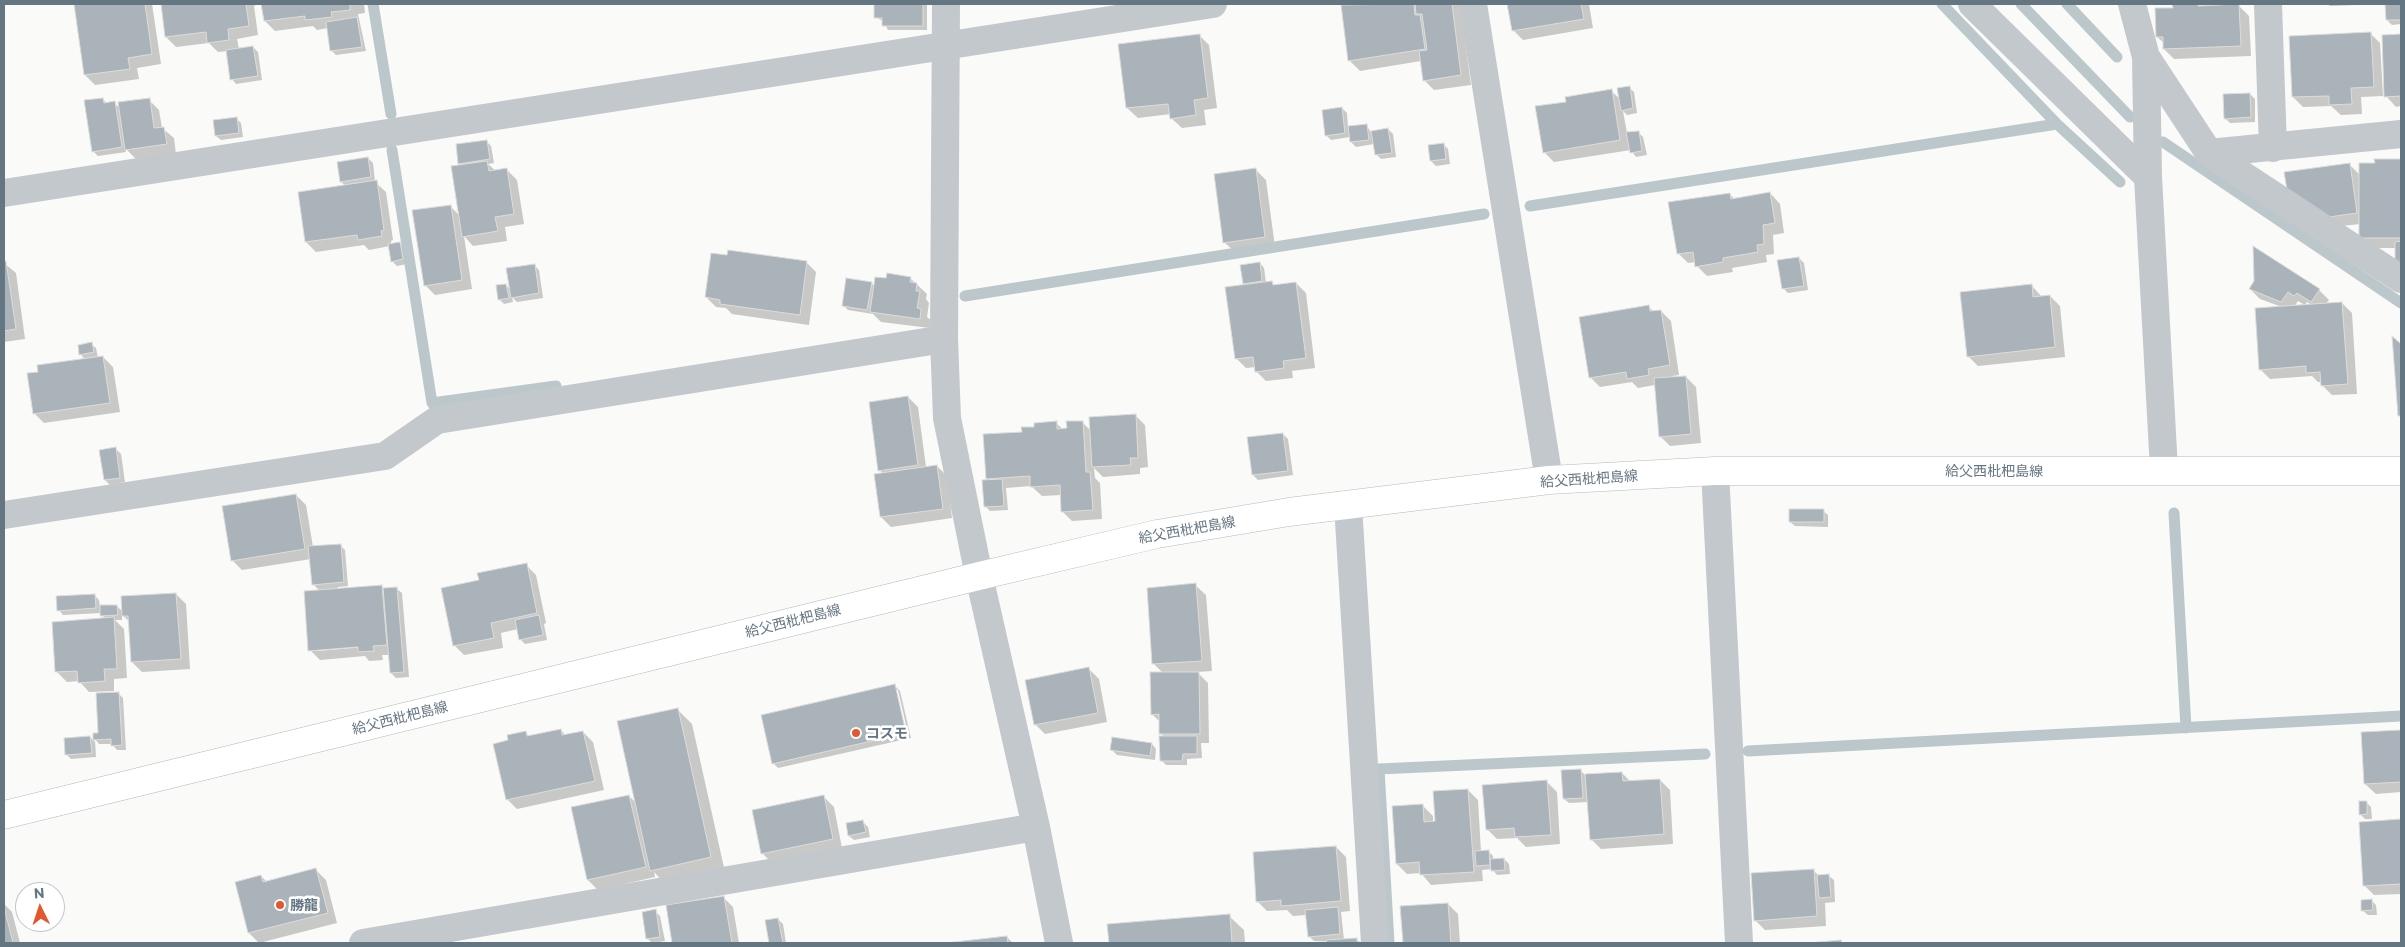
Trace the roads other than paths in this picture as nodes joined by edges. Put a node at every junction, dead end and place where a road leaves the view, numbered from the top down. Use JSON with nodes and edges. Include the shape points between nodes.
{"nodes":[{"id":1,"x":946,"y":4,"type":"edge"},
{"id":2,"x":1213,"y":4,"type":"edge"},
{"id":3,"x":1473,"y":4,"type":"edge"},
{"id":4,"x":1972,"y":4,"type":"edge"},
{"id":5,"x":2132,"y":4,"type":"edge"},
{"id":6,"x":2268,"y":4,"type":"edge"},
{"id":7,"x":946,"y":45,"type":"junction"},
{"id":8,"x":2146,"y":57,"type":"junction"},
{"id":9,"x":2401,"y":134,"type":"edge"},
{"id":10,"x":2273,"y":148,"type":"junction"},
{"id":11,"x":2209,"y":153,"type":"junction"},
{"id":12,"x":2148,"y":177,"type":"junction"},
{"id":13,"x":4,"y":193,"type":"edge"},
{"id":14,"x":2401,"y":279,"type":"edge"},
{"id":15,"x":944,"y":339,"type":"junction"},
{"id":16,"x":2164,"y":470,"type":"junction"},
{"id":17,"x":2401,"y":470,"type":"edge"},
{"id":18,"x":1715,"y":471,"type":"junction"},
{"id":19,"x":1549,"y":480,"type":"junction"},
{"id":20,"x":1348,"y":505,"type":"junction"},
{"id":21,"x":4,"y":515,"type":"edge"},
{"id":22,"x":979,"y":576,"type":"junction"},
{"id":23,"x":4,"y":815,"type":"edge"},
{"id":24,"x":1036,"y":827,"type":"junction"},
{"id":25,"x":362,"y":943,"type":"edge"},
{"id":26,"x":1059,"y":943,"type":"edge"},
{"id":27,"x":1375,"y":943,"type":"edge"},
{"id":28,"x":1739,"y":943,"type":"edge"}],
"edges":[{"from":1,"to":7,"type":"street"},
{"from":2,"to":7,"type":"street"},
{"from":3,"to":19,"type":"street"},
{"from":4,"to":12,"type":"street"},
{"from":5,"to":8,"type":"street"},
{"from":6,"to":10,"type":"street"},
{"from":7,"to":13,"type":"street"},
{"from":7,"to":15,"type":"street"},
{"from":8,"to":11,"type":"street"},
{"from":8,"to":12,"type":"street"},
{"from":9,"to":10,"type":"street"},
{"from":10,"to":11,"type":"street"},
{"from":11,"to":14,"type":"street"},
{"from":12,"to":16,"type":"street"},
{"from":15,"to":21,"type":"street","via":[[437,420],[385,456]]},
{"from":15,"to":22,"type":"street","via":[[947,418]]},
{"from":16,"to":17,"type":"main road","name":"給父西枇杷島線"},
{"from":16,"to":18,"type":"main road","name":"給父西枇杷島線"},
{"from":18,"to":19,"type":"main road","name":"給父西枇杷島線"},
{"from":18,"to":28,"type":"street"},
{"from":19,"to":20,"type":"main road","name":"給父西枇杷島線"},
{"from":20,"to":22,"type":"main road","name":"給父西枇杷島線","via":[[1157,534]]},
{"from":20,"to":27,"type":"street"},
{"from":22,"to":23,"type":"main road","name":"給父西枇杷島線"},
{"from":22,"to":24,"type":"street"},
{"from":24,"to":25,"type":"street"},
{"from":24,"to":26,"type":"street"}]}
